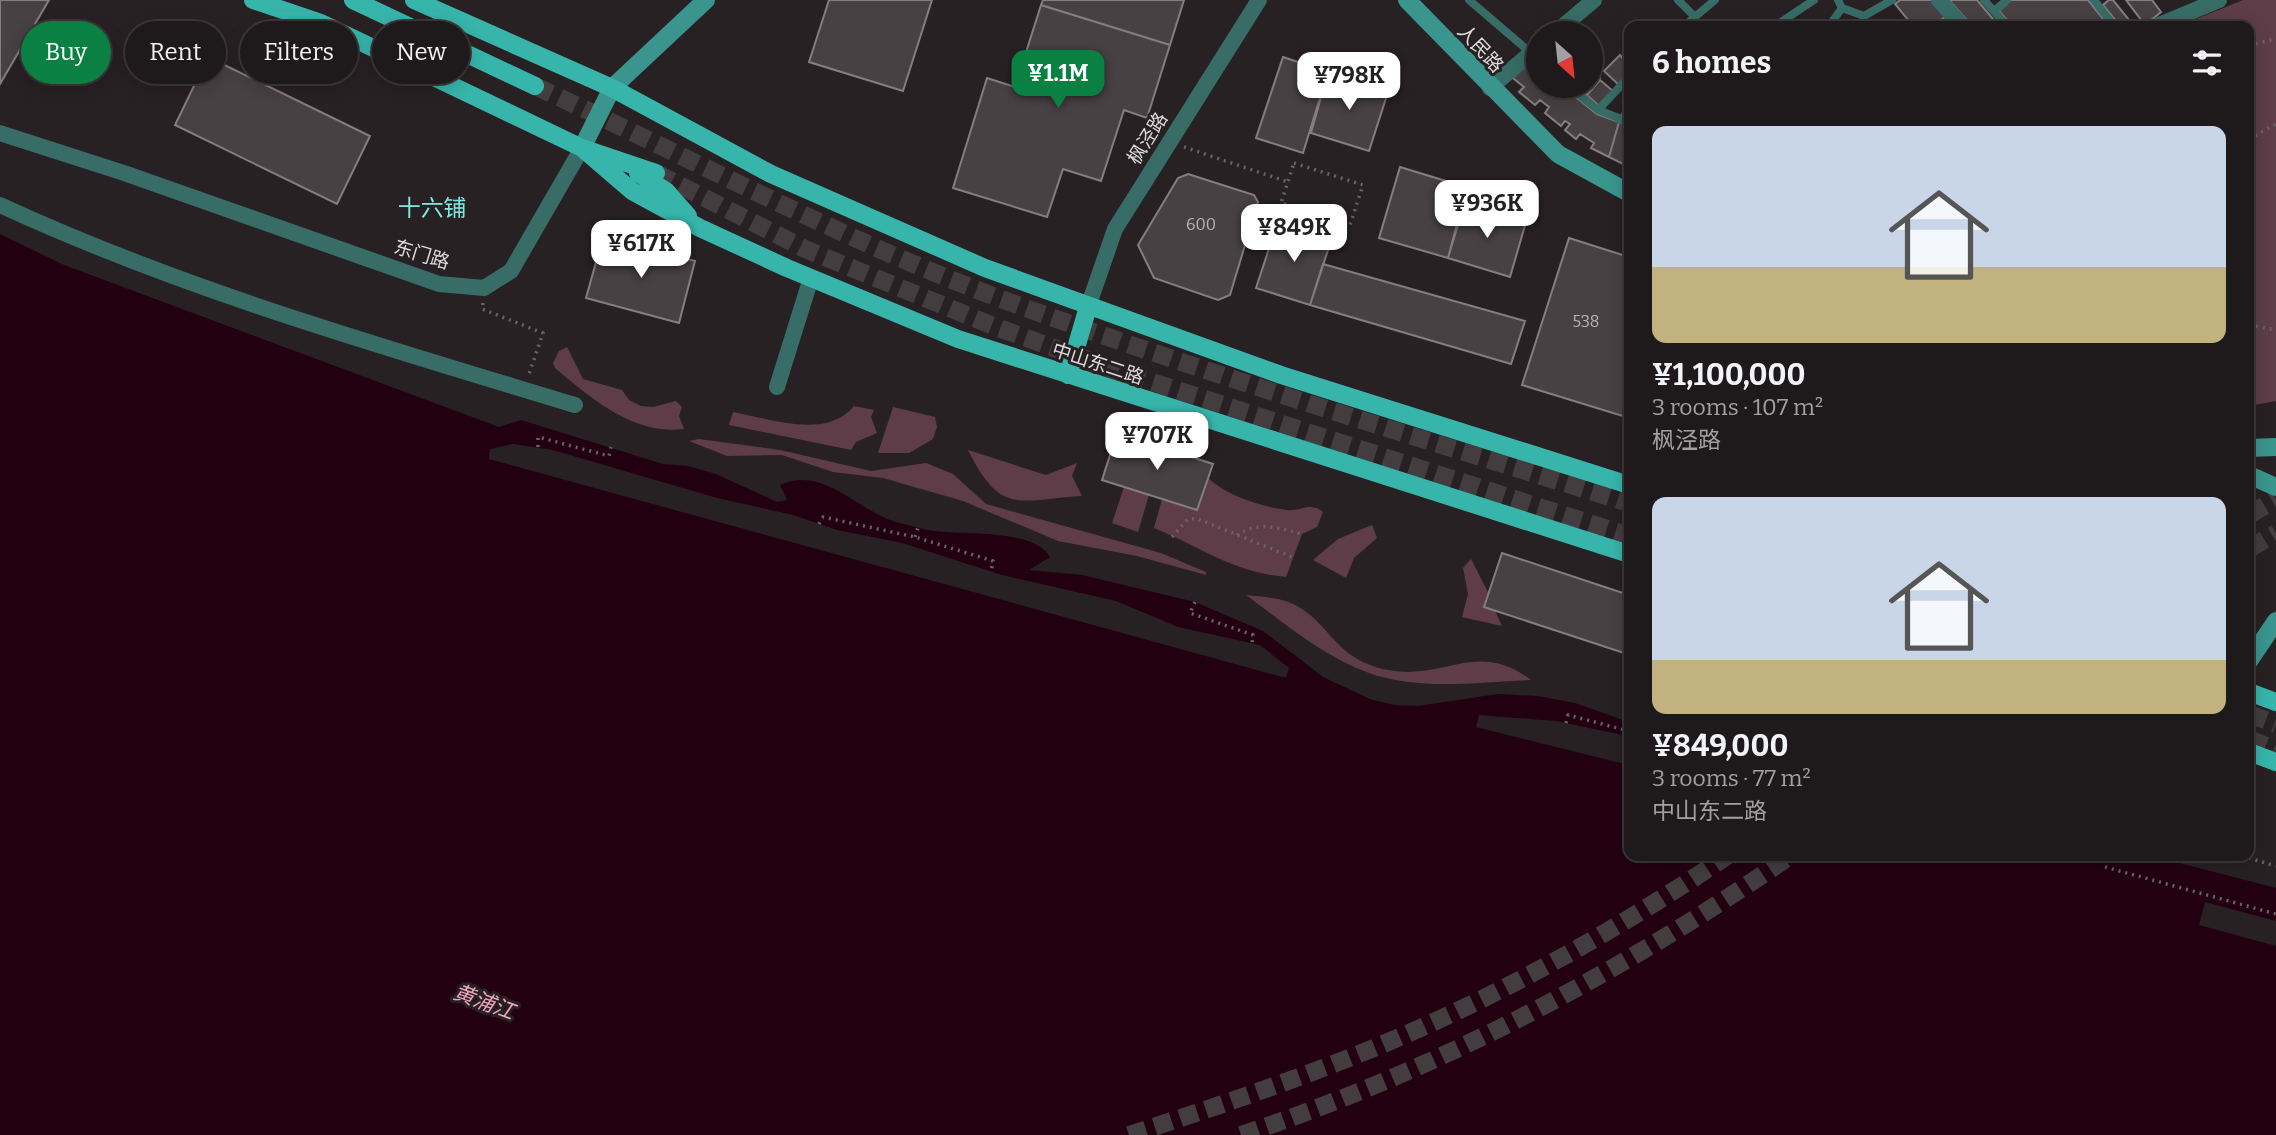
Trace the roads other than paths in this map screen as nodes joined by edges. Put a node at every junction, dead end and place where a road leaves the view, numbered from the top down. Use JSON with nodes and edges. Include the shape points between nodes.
{"nodes":[{"id":1,"x":253,"y":0,"type":"edge"},
{"id":2,"x":353,"y":0,"type":"edge"},
{"id":3,"x":414,"y":0,"type":"edge"},
{"id":4,"x":706,"y":0,"type":"edge"},
{"id":5,"x":1259,"y":0,"type":"edge"},
{"id":6,"x":1407,"y":0,"type":"edge"},
{"id":7,"x":1469,"y":0,"type":"edge"},
{"id":8,"x":1678,"y":0,"type":"edge"},
{"id":9,"x":1714,"y":0,"type":"edge"},
{"id":10,"x":1814,"y":0,"type":"edge"},
{"id":11,"x":1892,"y":0,"type":"edge"},
{"id":12,"x":1939,"y":0,"type":"edge"},
{"id":13,"x":1984,"y":0,"type":"edge"},
{"id":14,"x":2007,"y":0,"type":"edge"},
{"id":15,"x":2094,"y":0,"type":"edge"},
{"id":16,"x":2219,"y":0,"type":"edge"},
{"id":17,"x":1587,"y":2,"type":"edge"},
{"id":18,"x":1840,"y":4,"type":"edge"},
{"id":19,"x":1994,"y":11,"type":"junction"},
{"id":20,"x":1695,"y":17,"type":"junction"},
{"id":21,"x":1567,"y":21,"type":"edge"},
{"id":22,"x":1690,"y":21,"type":"edge"},
{"id":23,"x":1782,"y":21,"type":"edge"},
{"id":24,"x":1832,"y":21,"type":"edge"},
{"id":25,"x":1958,"y":21,"type":"edge"},
{"id":26,"x":2003,"y":21,"type":"edge"},
{"id":27,"x":2110,"y":21,"type":"edge"},
{"id":28,"x":2169,"y":21,"type":"edge"},
{"id":29,"x":1526,"y":45,"type":"edge"},
{"id":30,"x":1526,"y":61,"type":"edge"},
{"id":31,"x":1624,"y":82,"type":"edge"},
{"id":32,"x":534,"y":86,"type":"tunnel mouth"},
{"id":33,"x":612,"y":88,"type":"junction"},
{"id":34,"x":1490,"y":88,"type":"junction"},
{"id":35,"x":1583,"y":98,"type":"edge"},
{"id":36,"x":1598,"y":110,"type":"junction"},
{"id":37,"x":1624,"y":121,"type":"edge"},
{"id":38,"x":0,"y":133,"type":"edge"},
{"id":39,"x":582,"y":148,"type":"junction"},
{"id":40,"x":617,"y":160,"type":"junction"},
{"id":41,"x":656,"y":173,"type":"tunnel mouth"},
{"id":42,"x":1624,"y":190,"type":"edge"},
{"id":43,"x":0,"y":205,"type":"edge"},
{"id":44,"x":700,"y":228,"type":"junction"},
{"id":45,"x":811,"y":278,"type":"junction"},
{"id":46,"x":1088,"y":307,"type":"junction"},
{"id":47,"x":1068,"y":375,"type":"junction"},
{"id":48,"x":777,"y":387,"type":"dead end"},
{"id":49,"x":575,"y":405,"type":"dead end"},
{"id":50,"x":2276,"y":447,"type":"edge"},
{"id":51,"x":2254,"y":448,"type":"edge"},
{"id":52,"x":2254,"y":477,"type":"edge"},
{"id":53,"x":1624,"y":483,"type":"edge"},
{"id":54,"x":2276,"y":487,"type":"edge"},
{"id":55,"x":1624,"y":552,"type":"edge"},
{"id":56,"x":2276,"y":621,"type":"edge"},
{"id":57,"x":2254,"y":654,"type":"edge"},
{"id":58,"x":2254,"y":694,"type":"edge"},
{"id":59,"x":2276,"y":702,"type":"edge"},
{"id":60,"x":2254,"y":754,"type":"edge"},
{"id":61,"x":2276,"y":762,"type":"edge"}],
"edges":[{"from":1,"to":39,"type":"main road","via":[[321,23]]},
{"from":2,"to":32,"type":"main road"},
{"from":3,"to":33,"type":"main road"},
{"from":4,"to":33,"type":"street"},
{"from":5,"to":46,"type":"street","name":"枫泾路","via":[[1115,229]]},
{"from":6,"to":34,"type":"street","name":"人民路"},
{"from":7,"to":29,"type":"lane"},
{"from":8,"to":20,"type":"lane"},
{"from":9,"to":20,"type":"lane"},
{"from":10,"to":23,"type":"lane"},
{"from":11,"to":18,"type":"lane","via":[[1864,16]]},
{"from":12,"to":25,"type":"street"},
{"from":13,"to":19,"type":"lane"},
{"from":14,"to":19,"type":"lane"},
{"from":15,"to":27,"type":"lane"},
{"from":16,"to":28,"type":"street"},
{"from":17,"to":21,"type":"street"},
{"from":18,"to":24,"type":"lane"},
{"from":19,"to":26,"type":"lane"},
{"from":20,"to":22,"type":"lane"},
{"from":30,"to":34,"type":"street"},
{"from":31,"to":36,"type":"lane"},
{"from":33,"to":39,"type":"street"},
{"from":33,"to":46,"type":"main road","via":[[807,191]]},
{"from":34,"to":42,"type":"street","name":"人民路","via":[[1558,154]]},
{"from":35,"to":36,"type":"lane"},
{"from":36,"to":37,"type":"lane"},
{"from":38,"to":39,"type":"street","name":"东门路","via":[[439,284],[484,289],[511,271]]},
{"from":39,"to":40,"type":"main road"},
{"from":39,"to":44,"type":"main road","name":"中山东二路","via":[[632,191]]},
{"from":40,"to":41,"type":"main road"},
{"from":40,"to":44,"type":"main road","via":[[666,191]]},
{"from":43,"to":49,"type":"street","via":[[51,229],[267,310]]},
{"from":44,"to":45,"type":"main road","name":"中山东二路"},
{"from":45,"to":47,"type":"main road","name":"中山东二路","via":[[958,339]]},
{"from":45,"to":48,"type":"street"},
{"from":46,"to":47,"type":"main road"},
{"from":46,"to":53,"type":"main road"},
{"from":47,"to":55,"type":"main road","name":"中山东二路"},
{"from":50,"to":51,"type":"street"},
{"from":52,"to":54,"type":"street"},
{"from":56,"to":57,"type":"street"},
{"from":58,"to":59,"type":"main road"},
{"from":60,"to":61,"type":"main road"}]}
